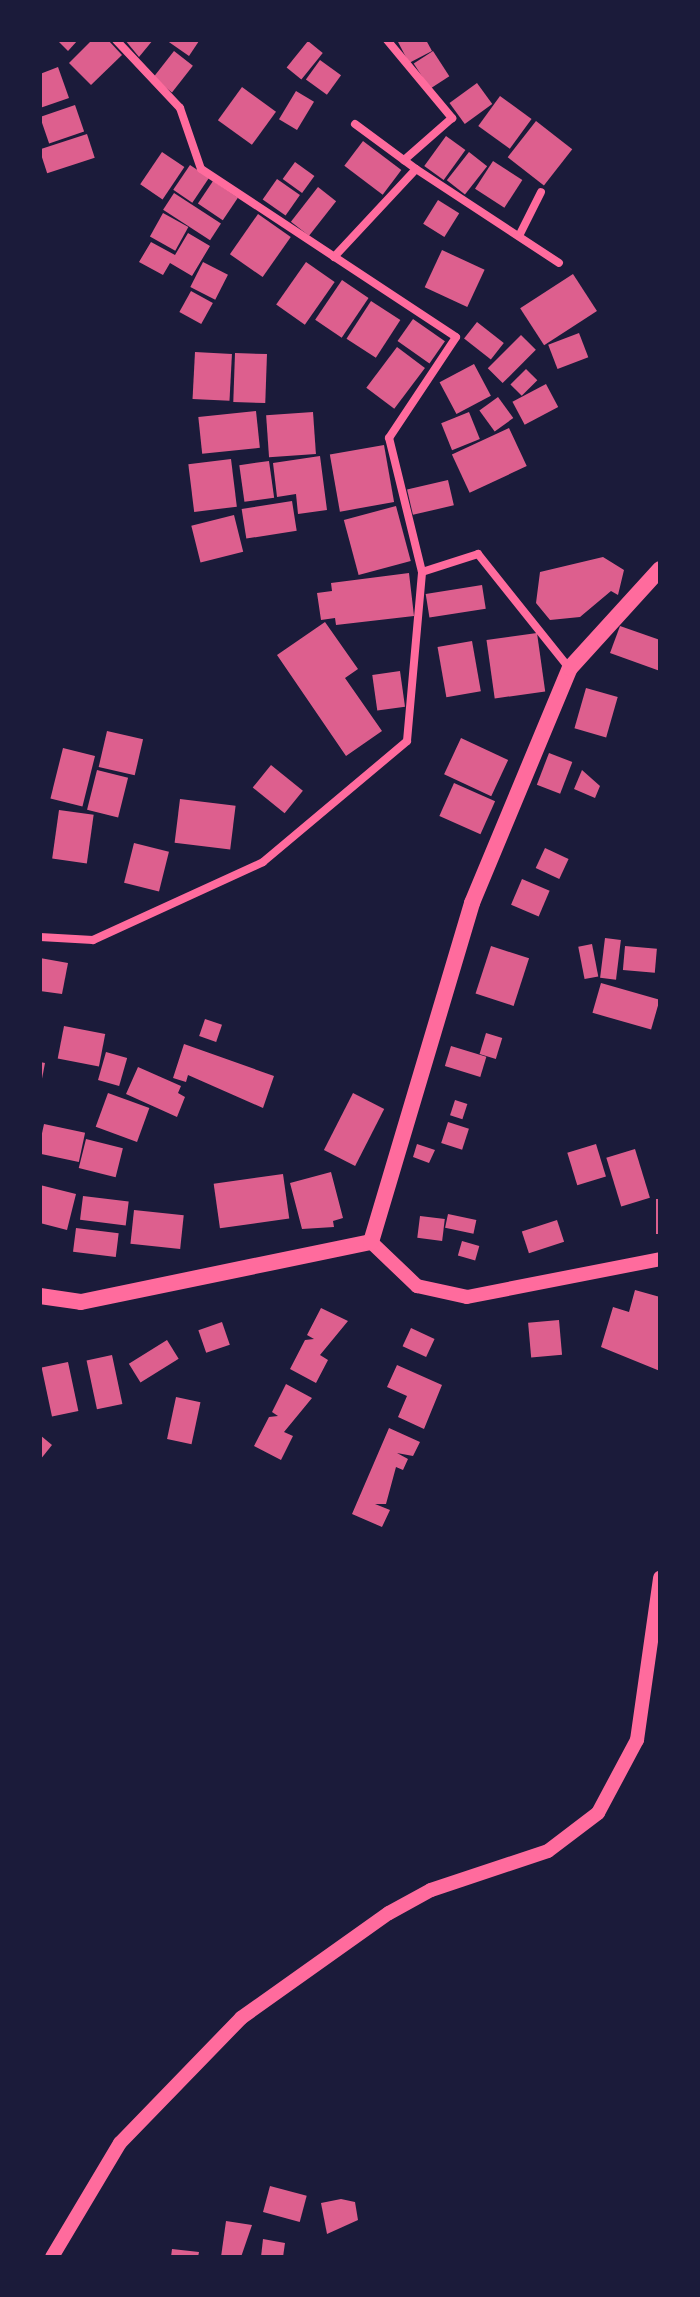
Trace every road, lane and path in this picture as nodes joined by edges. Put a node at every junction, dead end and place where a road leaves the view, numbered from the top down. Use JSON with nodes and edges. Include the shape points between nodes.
{"nodes":[{"id":1,"x":116,"y":40,"type":"edge"},
{"id":2,"x":387,"y":40,"type":"edge"},
{"id":3,"x":355,"y":124,"type":"dead end"},
{"id":4,"x":404,"y":160,"type":"junction"},
{"id":5,"x":416,"y":169,"type":"junction"},
{"id":6,"x":541,"y":192,"type":"dead end"},
{"id":7,"x":519,"y":236,"type":"junction"},
{"id":8,"x":334,"y":257,"type":"junction"},
{"id":9,"x":559,"y":263,"type":"dead end"},
{"id":10,"x":660,"y":569,"type":"edge"},
{"id":11,"x":422,"y":572,"type":"junction"},
{"id":12,"x":570,"y":668,"type":"junction"},
{"id":13,"x":40,"y":937,"type":"edge"},
{"id":14,"x":371,"y":1242,"type":"junction"},
{"id":15,"x":660,"y":1259,"type":"edge"},
{"id":16,"x":40,"y":1296,"type":"edge"},
{"id":17,"x":660,"y":1578,"type":"edge"},
{"id":18,"x":52,"y":2257,"type":"edge"}],
"edges":[{"from":1,"to":8,"type":"street","via":[[180,108],[201,169]]},
{"from":2,"to":4,"type":"street","via":[[452,118]]},
{"from":3,"to":4,"type":"street"},
{"from":4,"to":5,"type":"street"},
{"from":5,"to":7,"type":"street"},
{"from":5,"to":8,"type":"street"},
{"from":6,"to":7,"type":"street"},
{"from":7,"to":9,"type":"street"},
{"from":8,"to":11,"type":"street","via":[[456,337],[389,438]]},
{"from":10,"to":12,"type":"main road"},
{"from":11,"to":12,"type":"street","via":[[478,554]]},
{"from":11,"to":13,"type":"street","via":[[407,741],[263,862],[93,940]]},
{"from":12,"to":14,"type":"main road","via":[[472,903]]},
{"from":14,"to":15,"type":"main road","via":[[417,1286],[467,1297]]},
{"from":14,"to":16,"type":"main road","via":[[81,1302]]},
{"from":17,"to":18,"type":"main road","via":[[637,1740],[598,1813],[548,1851],[431,1890],[389,1913],[241,2018],[120,2143]]}]}
